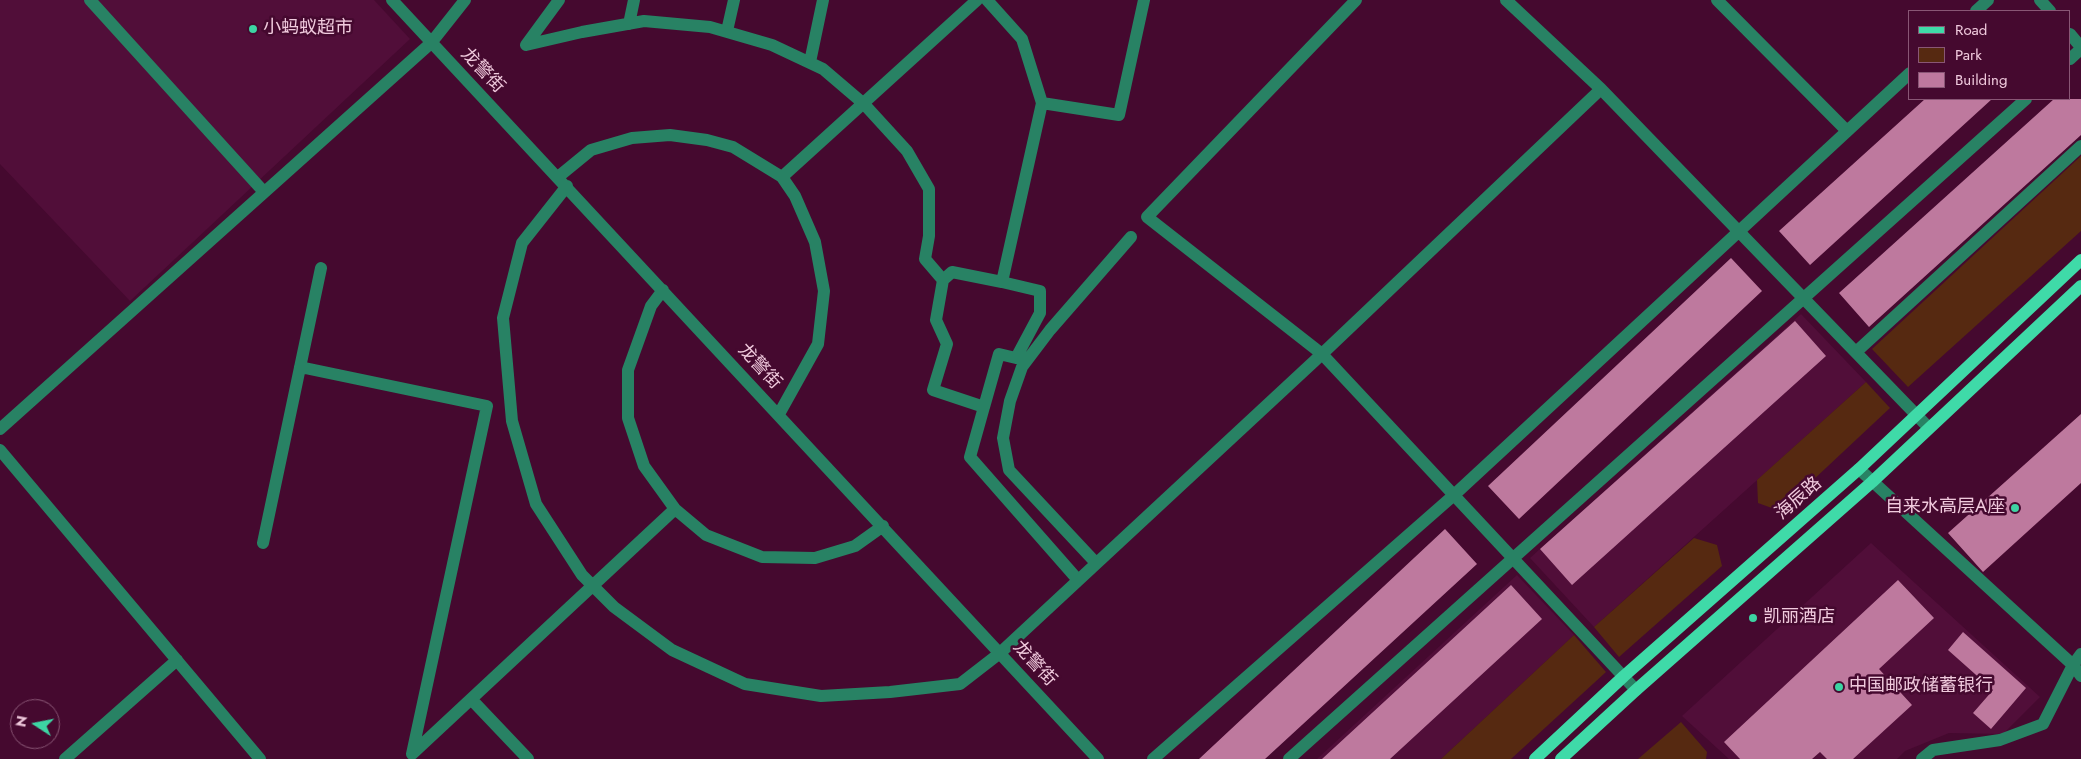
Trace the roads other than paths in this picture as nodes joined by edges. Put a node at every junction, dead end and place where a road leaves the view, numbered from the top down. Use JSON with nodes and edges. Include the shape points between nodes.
{"nodes":[{"id":1,"x":90,"y":0,"type":"edge"},
{"id":2,"x":392,"y":0,"type":"edge"},
{"id":3,"x":464,"y":0,"type":"edge"},
{"id":4,"x":559,"y":0,"type":"edge"},
{"id":5,"x":634,"y":0,"type":"edge"},
{"id":6,"x":734,"y":0,"type":"edge"},
{"id":7,"x":823,"y":0,"type":"edge"},
{"id":8,"x":977,"y":0,"type":"edge"},
{"id":9,"x":987,"y":0,"type":"edge"},
{"id":10,"x":1144,"y":0,"type":"edge"},
{"id":11,"x":1356,"y":0,"type":"edge"},
{"id":12,"x":1506,"y":0,"type":"edge"},
{"id":13,"x":1717,"y":0,"type":"edge"},
{"id":14,"x":1988,"y":0,"type":"edge"},
{"id":15,"x":2040,"y":0,"type":"edge"},
{"id":16,"x":1977,"y":10,"type":"edge"},
{"id":17,"x":2049,"y":10,"type":"edge"},
{"id":18,"x":629,"y":24,"type":"junction"},
{"id":19,"x":727,"y":32,"type":"junction"},
{"id":20,"x":2071,"y":35,"type":"edge"},
{"id":21,"x":431,"y":43,"type":"junction"},
{"id":22,"x":2081,"y":48,"type":"edge"},
{"id":23,"x":2071,"y":58,"type":"edge"},
{"id":24,"x":810,"y":62,"type":"junction"},
{"id":25,"x":1908,"y":75,"type":"edge"},
{"id":26,"x":1600,"y":89,"type":"junction"},
{"id":27,"x":2025,"y":100,"type":"edge"},
{"id":28,"x":1042,"y":102,"type":"junction"},
{"id":29,"x":864,"y":104,"type":"junction"},
{"id":30,"x":1847,"y":131,"type":"junction"},
{"id":31,"x":2081,"y":146,"type":"edge"},
{"id":32,"x":782,"y":177,"type":"junction"},
{"id":33,"x":563,"y":182,"type":"junction"},
{"id":34,"x":264,"y":192,"type":"junction"},
{"id":35,"x":1738,"y":232,"type":"junction"},
{"id":36,"x":1130,"y":237,"type":"dead end"},
{"id":37,"x":2081,"y":260,"type":"edge"},
{"id":38,"x":321,"y":268,"type":"dead end"},
{"id":39,"x":943,"y":280,"type":"junction"},
{"id":40,"x":1002,"y":282,"type":"junction"},
{"id":41,"x":2081,"y":286,"type":"edge"},
{"id":42,"x":663,"y":290,"type":"junction"},
{"id":43,"x":1803,"y":298,"type":"junction"},
{"id":44,"x":1856,"y":352,"type":"junction"},
{"id":45,"x":1322,"y":354,"type":"junction"},
{"id":46,"x":300,"y":367,"type":"junction"},
{"id":47,"x":510,"y":402,"type":"junction"},
{"id":48,"x":487,"y":406,"type":"junction"},
{"id":49,"x":984,"y":407,"type":"junction"},
{"id":50,"x":779,"y":414,"type":"junction"},
{"id":51,"x":1916,"y":415,"type":"junction"},
{"id":52,"x":1929,"y":428,"type":"junction"},
{"id":53,"x":0,"y":429,"type":"edge"},
{"id":54,"x":0,"y":450,"type":"edge"},
{"id":55,"x":1859,"y":469,"type":"junction"},
{"id":56,"x":1872,"y":482,"type":"junction"},
{"id":57,"x":1454,"y":495,"type":"junction"},
{"id":58,"x":675,"y":509,"type":"junction"},
{"id":59,"x":883,"y":526,"type":"junction"},
{"id":60,"x":263,"y":543,"type":"dead end"},
{"id":61,"x":1513,"y":558,"type":"junction"},
{"id":62,"x":1096,"y":563,"type":"junction"},
{"id":63,"x":1078,"y":580,"type":"junction"},
{"id":64,"x":593,"y":586,"type":"junction"},
{"id":65,"x":1000,"y":653,"type":"junction"},
{"id":66,"x":2081,"y":654,"type":"edge"},
{"id":67,"x":177,"y":660,"type":"junction"},
{"id":68,"x":2073,"y":665,"type":"junction"},
{"id":69,"x":1624,"y":676,"type":"junction"},
{"id":70,"x":2081,"y":676,"type":"edge"},
{"id":71,"x":1636,"y":690,"type":"junction"},
{"id":72,"x":471,"y":699,"type":"junction"},
{"id":73,"x":409,"y":756,"type":"edge"},
{"id":74,"x":65,"y":759,"type":"edge"},
{"id":75,"x":260,"y":759,"type":"edge"},
{"id":76,"x":528,"y":759,"type":"edge"},
{"id":77,"x":1098,"y":759,"type":"edge"},
{"id":78,"x":1153,"y":759,"type":"edge"},
{"id":79,"x":1289,"y":759,"type":"edge"},
{"id":80,"x":1535,"y":759,"type":"edge"},
{"id":81,"x":1561,"y":759,"type":"edge"},
{"id":82,"x":1922,"y":759,"type":"edge"}],
"edges":[{"from":1,"to":34,"type":"street"},
{"from":2,"to":21,"type":"street","name":"龙警街"},
{"from":3,"to":21,"type":"street"},
{"from":4,"to":18,"type":"street","via":[[526,45]]},
{"from":5,"to":18,"type":"street"},
{"from":6,"to":19,"type":"street"},
{"from":7,"to":24,"type":"street"},
{"from":8,"to":29,"type":"street"},
{"from":9,"to":28,"type":"street","via":[[1022,39]]},
{"from":10,"to":28,"type":"street","via":[[1119,115]]},
{"from":11,"to":45,"type":"street","via":[[1146,217]]},
{"from":12,"to":26,"type":"street"},
{"from":13,"to":30,"type":"street"},
{"from":14,"to":16,"type":"street"},
{"from":15,"to":17,"type":"street"},
{"from":18,"to":19,"type":"street","via":[[644,21],[710,26]]},
{"from":19,"to":24,"type":"street","via":[[772,45]]},
{"from":20,"to":22,"type":"street"},
{"from":21,"to":33,"type":"street","name":"龙警街"},
{"from":21,"to":34,"type":"street"},
{"from":22,"to":23,"type":"street"},
{"from":24,"to":29,"type":"street","via":[[823,68]]},
{"from":25,"to":30,"type":"street"},
{"from":26,"to":35,"type":"street"},
{"from":26,"to":45,"type":"street"},
{"from":27,"to":43,"type":"street"},
{"from":28,"to":40,"type":"street"},
{"from":29,"to":32,"type":"street"},
{"from":29,"to":39,"type":"street","via":[[907,151],[928,189],[925,259]]},
{"from":30,"to":35,"type":"street"},
{"from":31,"to":44,"type":"street"},
{"from":32,"to":33,"type":"street","via":[[733,147],[670,135],[632,138],[591,150]]},
{"from":32,"to":50,"type":"street","via":[[795,196],[815,242],[824,291],[818,344]]},
{"from":33,"to":42,"type":"street","name":"龙警街"},
{"from":33,"to":47,"type":"street","via":[[522,243],[503,318]]},
{"from":34,"to":53,"type":"street"},
{"from":35,"to":43,"type":"street"},
{"from":35,"to":57,"type":"street"},
{"from":36,"to":62,"type":"street","via":[[1022,367],[1010,401],[1003,438],[1009,470]]},
{"from":37,"to":51,"type":"main road","name":"海辰路"},
{"from":38,"to":46,"type":"street"},
{"from":39,"to":40,"type":"street","via":[[952,272]]},
{"from":39,"to":49,"type":"street","via":[[936,320],[947,344],[933,390]]},
{"from":40,"to":49,"type":"street","via":[[1040,291],[1040,313],[1016,358],[999,354]]},
{"from":41,"to":52,"type":"main road","name":"海辰路"},
{"from":42,"to":50,"type":"street","name":"龙警街"},
{"from":42,"to":58,"type":"street","via":[[651,306],[628,370],[628,418],[644,466]]},
{"from":43,"to":44,"type":"street"},
{"from":43,"to":61,"type":"street"},
{"from":44,"to":51,"type":"street"},
{"from":45,"to":57,"type":"street"},
{"from":45,"to":62,"type":"street"},
{"from":46,"to":48,"type":"street"},
{"from":46,"to":60,"type":"street"},
{"from":47,"to":48,"type":"street"},
{"from":47,"to":64,"type":"street","via":[[512,421],[536,504],[582,575]]},
{"from":48,"to":73,"type":"street"},
{"from":49,"to":63,"type":"street","via":[[970,457]]},
{"from":50,"to":59,"type":"street","name":"龙警街"},
{"from":51,"to":52,"type":"street"},
{"from":51,"to":55,"type":"main road","name":"海辰路"},
{"from":52,"to":56,"type":"main road","name":"海辰路"},
{"from":54,"to":67,"type":"street"},
{"from":55,"to":56,"type":"street"},
{"from":55,"to":69,"type":"main road","name":"海辰路"},
{"from":56,"to":68,"type":"street"},
{"from":56,"to":71,"type":"main road","name":"海辰路"},
{"from":57,"to":61,"type":"street"},
{"from":57,"to":78,"type":"street"},
{"from":58,"to":59,"type":"street","via":[[706,535],[762,557],[815,558],[855,546]]},
{"from":58,"to":64,"type":"street"},
{"from":59,"to":65,"type":"street","name":"龙警街"},
{"from":61,"to":69,"type":"street"},
{"from":61,"to":79,"type":"street"},
{"from":62,"to":63,"type":"street"},
{"from":63,"to":65,"type":"street"},
{"from":64,"to":65,"type":"street","via":[[614,607],[672,650],[745,684],[821,696],[960,684]]},
{"from":64,"to":72,"type":"street"},
{"from":65,"to":77,"type":"street","name":"龙警街"},
{"from":66,"to":68,"type":"street"},
{"from":67,"to":74,"type":"street"},
{"from":67,"to":75,"type":"street"},
{"from":68,"to":70,"type":"street"},
{"from":68,"to":82,"type":"street","via":[[2043,724],[2000,740],[1933,750]]},
{"from":69,"to":71,"type":"street"},
{"from":69,"to":80,"type":"main road","name":"海辰路"},
{"from":71,"to":81,"type":"main road","name":"海辰路"},
{"from":72,"to":73,"type":"street"},
{"from":72,"to":76,"type":"street"}]}
